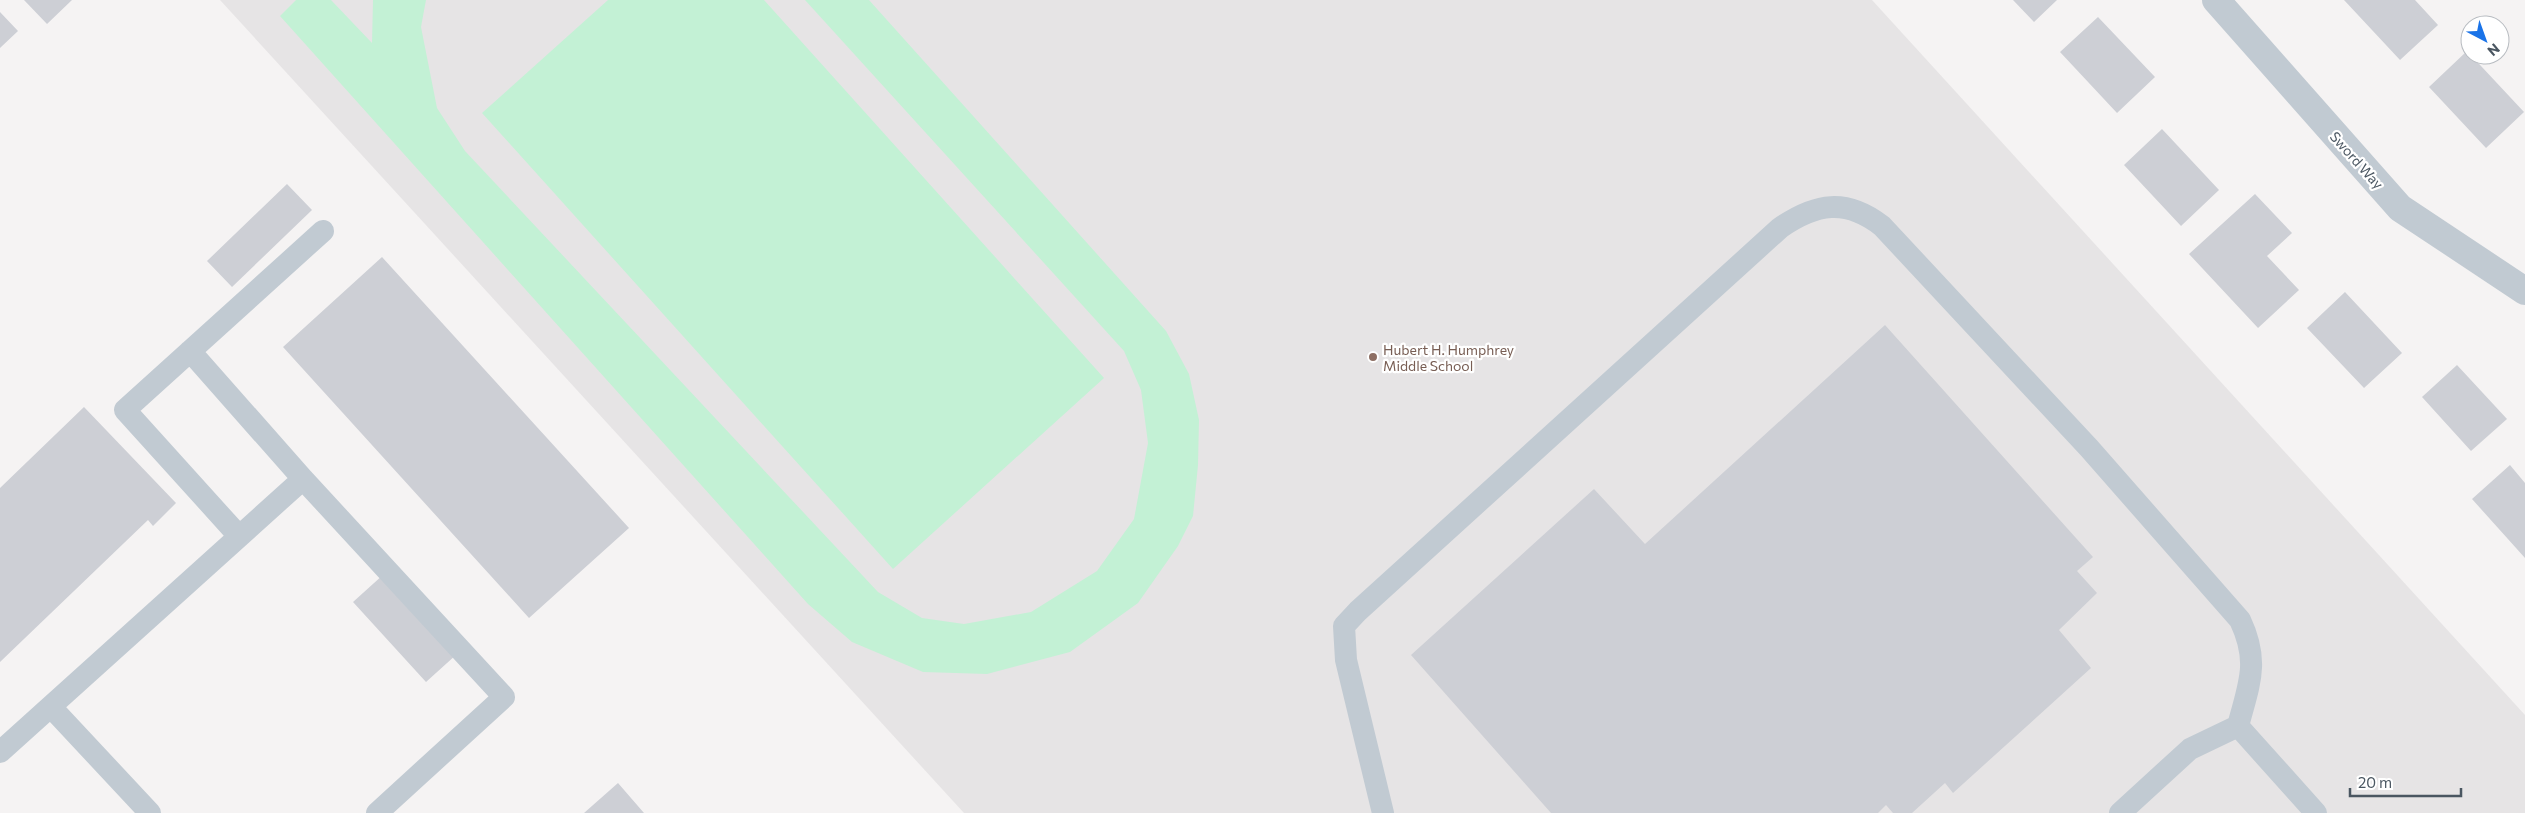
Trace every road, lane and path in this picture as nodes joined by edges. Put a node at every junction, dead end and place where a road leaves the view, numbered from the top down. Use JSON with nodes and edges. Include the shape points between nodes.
{"nodes":[{"id":1,"x":2216,"y":0,"type":"edge"},
{"id":2,"x":323,"y":231,"type":"dead end"},
{"id":3,"x":2525,"y":291,"type":"edge"},
{"id":4,"x":190,"y":351,"type":"junction"},
{"id":5,"x":303,"y":478,"type":"junction"},
{"id":6,"x":238,"y":536,"type":"junction"},
{"id":7,"x":51,"y":706,"type":"junction"},
{"id":8,"x":2238,"y":726,"type":"junction"},
{"id":9,"x":0,"y":752,"type":"edge"},
{"id":10,"x":150,"y":813,"type":"edge"},
{"id":11,"x":377,"y":813,"type":"edge"},
{"id":12,"x":1383,"y":813,"type":"edge"},
{"id":13,"x":2120,"y":813,"type":"edge"},
{"id":14,"x":2316,"y":813,"type":"edge"}],
"edges":[{"from":1,"to":3,"type":"street","name":"Sword Way","via":[[2400,208]]},
{"from":2,"to":4,"type":"lane"},
{"from":4,"to":5,"type":"lane"},
{"from":4,"to":6,"type":"lane","via":[[125,410]]},
{"from":5,"to":6,"type":"lane"},
{"from":5,"to":11,"type":"lane","via":[[504,697]]},
{"from":6,"to":7,"type":"lane"},
{"from":7,"to":9,"type":"lane"},
{"from":7,"to":10,"type":"lane"},
{"from":8,"to":12,"type":"lane","via":[[2251,675],[2252,655],[2249,638],[2229,605],[2089,448],[1882,226],[1860,212],[1830,206],[1816,208],[1780,228],[1344,626],[1346,660]]},
{"from":8,"to":13,"type":"lane","via":[[2190,749]]},
{"from":8,"to":14,"type":"lane"}]}
